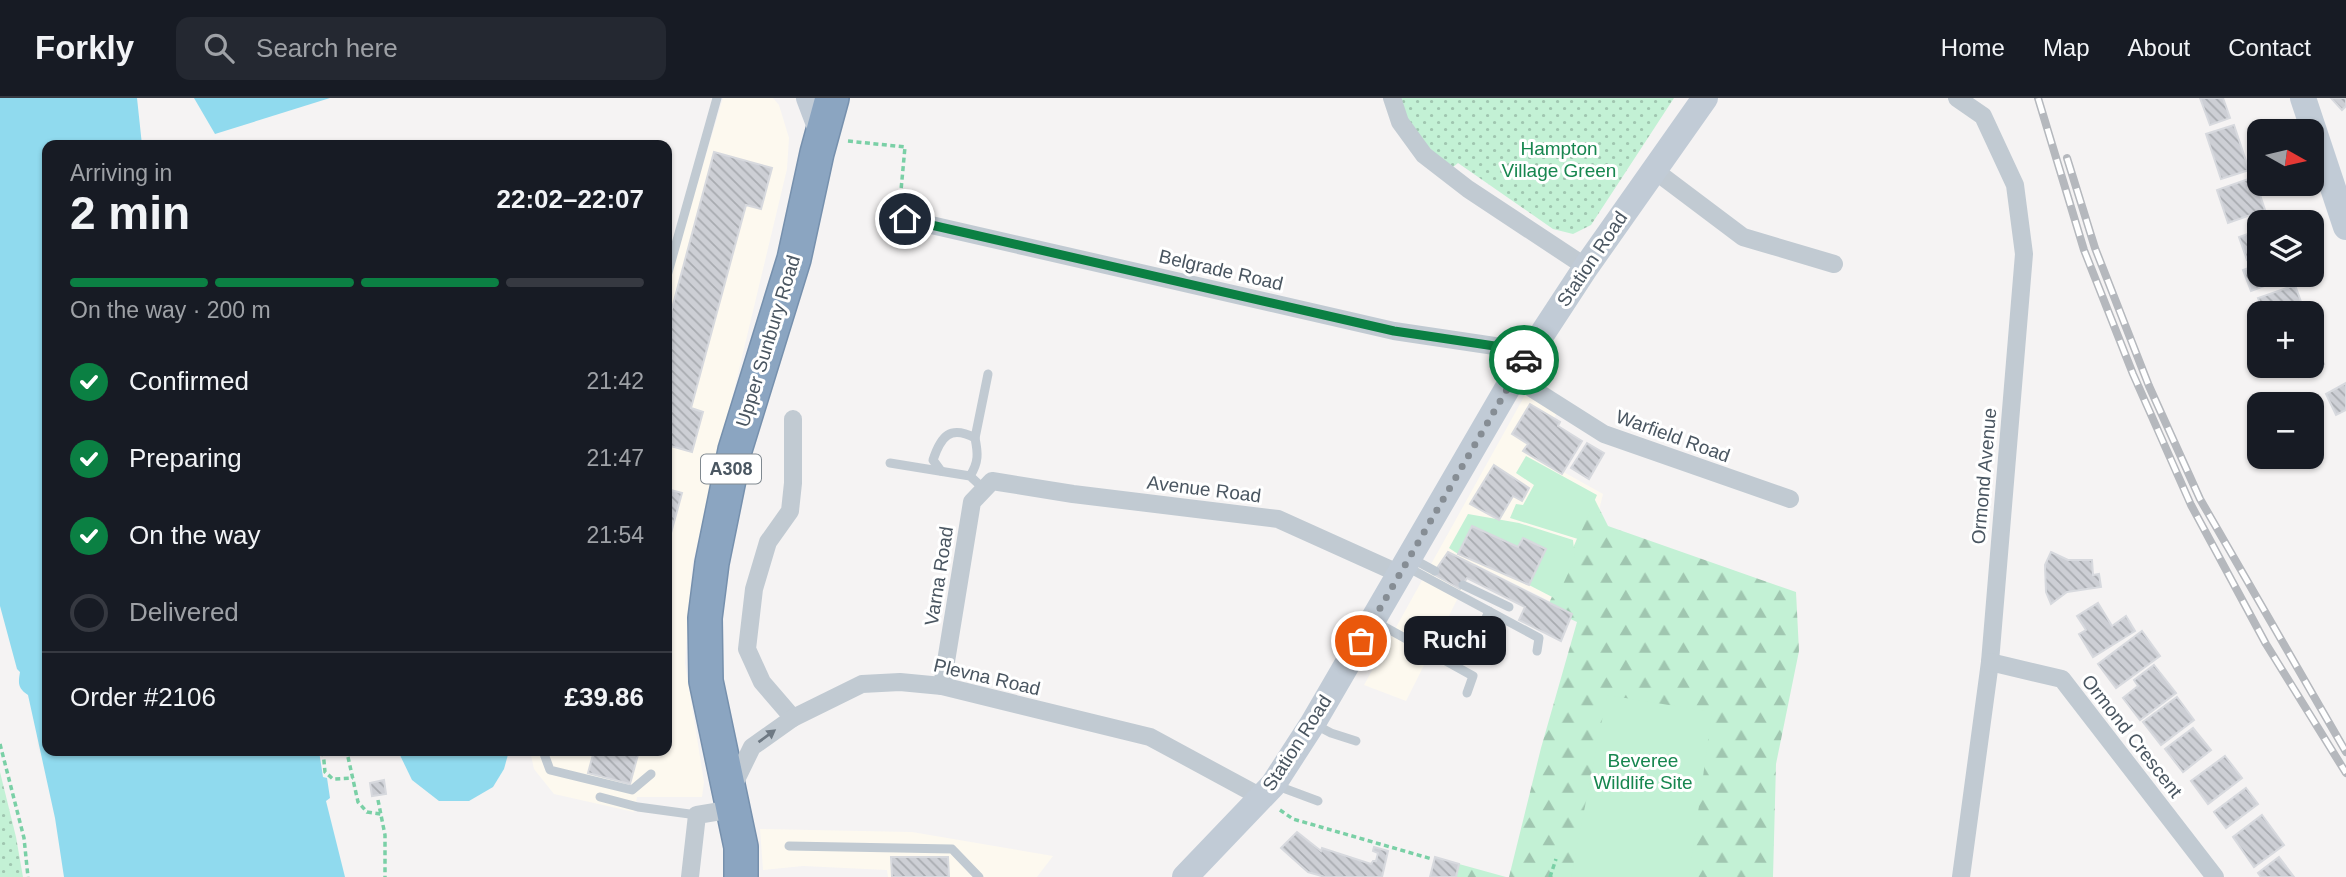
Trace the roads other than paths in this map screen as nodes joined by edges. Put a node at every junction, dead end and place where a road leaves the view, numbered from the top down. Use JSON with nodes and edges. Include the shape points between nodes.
{"nodes":[{"id":1,"x":810,"y":98,"type":"edge"},
{"id":2,"x":824,"y":98,"type":"edge"},
{"id":3,"x":832,"y":98,"type":"edge"},
{"id":4,"x":1392,"y":98,"type":"edge"},
{"id":5,"x":1705,"y":98,"type":"edge"},
{"id":6,"x":1957,"y":98,"type":"edge"},
{"id":7,"x":2303,"y":98,"type":"edge"},
{"id":8,"x":715,"y":99,"type":"edge"},
{"id":9,"x":834,"y":140,"type":"junction"},
{"id":10,"x":1654,"y":170,"type":"junction"},
{"id":11,"x":905,"y":219,"type":"road end"},
{"id":12,"x":2346,"y":227,"type":"edge"},
{"id":13,"x":672,"y":258,"type":"edge"},
{"id":14,"x":1834,"y":264,"type":"dead end"},
{"id":15,"x":1586,"y":267,"type":"junction"},
{"id":16,"x":1529,"y":354,"type":"junction"},
{"id":17,"x":988,"y":374,"type":"dead end"},
{"id":18,"x":1514,"y":377,"type":"junction"},
{"id":19,"x":793,"y":419,"type":"dead end"},
{"id":20,"x":975,"y":438,"type":"junction"},
{"id":21,"x":890,"y":463,"type":"dead end"},
{"id":22,"x":941,"y":471,"type":"junction"},
{"id":23,"x":970,"y":476,"type":"junction"},
{"id":24,"x":988,"y":485,"type":"junction"},
{"id":25,"x":1790,"y":499,"type":"dead end"},
{"id":26,"x":1405,"y":566,"type":"junction"},
{"id":27,"x":1435,"y":571,"type":"dead end"},
{"id":28,"x":1463,"y":585,"type":"dead end"},
{"id":29,"x":1509,"y":607,"type":"dead end"},
{"id":30,"x":1489,"y":611,"type":"junction"},
{"id":31,"x":1373,"y":620,"type":"junction"},
{"id":32,"x":1481,"y":629,"type":"dead end"},
{"id":33,"x":1537,"y":651,"type":"dead end"},
{"id":34,"x":1990,"y":662,"type":"junction"},
{"id":35,"x":942,"y":686,"type":"junction"},
{"id":36,"x":1467,"y":693,"type":"dead end"},
{"id":37,"x":793,"y":718,"type":"junction"},
{"id":38,"x":1313,"y":723,"type":"junction"},
{"id":39,"x":1356,"y":741,"type":"dead end"},
{"id":40,"x":546,"y":756,"type":"edge"},
{"id":41,"x":650,"y":774,"type":"dead end"},
{"id":42,"x":1267,"y":791,"type":"junction"},
{"id":43,"x":600,"y":797,"type":"dead end"},
{"id":44,"x":732,"y":800,"type":"junction"},
{"id":45,"x":1318,"y":801,"type":"dead end"},
{"id":46,"x":696,"y":815,"type":"junction"},
{"id":47,"x":789,"y":846,"type":"dead end"},
{"id":48,"x":690,"y":877,"type":"edge"},
{"id":49,"x":741,"y":877,"type":"edge"},
{"id":50,"x":979,"y":877,"type":"edge"},
{"id":51,"x":1185,"y":877,"type":"edge"},
{"id":52,"x":1961,"y":877,"type":"edge"},
{"id":53,"x":2215,"y":877,"type":"edge"}],
"edges":[{"from":1,"to":2,"type":"street"},
{"from":1,"to":9,"type":"street","via":[[820,127]]},
{"from":3,"to":9,"type":"highway","name":"Upper Sunbury Road","number":"A308"},
{"from":4,"to":15,"type":"street","via":[[1400,122],[1424,155]]},
{"from":5,"to":10,"type":"street","name":"Station Road"},
{"from":6,"to":34,"type":"street","name":"Ormond Avenue","via":[[1983,116],[2015,185],[2024,254]]},
{"from":7,"to":12,"type":"street"},
{"from":8,"to":13,"type":"lane"},
{"from":9,"to":44,"type":"highway","name":"Upper Sunbury Road","number":"A308","via":[[735,450],[712,563],[705,618],[706,681]]},
{"from":10,"to":14,"type":"street","via":[[1743,237]]},
{"from":10,"to":15,"type":"street","name":"Station Road"},
{"from":11,"to":16,"type":"street","name":"Belgrade Road","via":[[1394,331]]},
{"from":15,"to":16,"type":"street","name":"Station Road"},
{"from":16,"to":18,"type":"street","name":"Station Road"},
{"from":17,"to":20,"type":"lane"},
{"from":18,"to":25,"type":"street","name":"Warfield Road","via":[[1604,434]]},
{"from":18,"to":26,"type":"street","name":"Station Road"},
{"from":19,"to":37,"type":"street","via":[[790,511],[768,542],[754,589],[747,649],[762,682]]},
{"from":20,"to":22,"type":"lane","via":[[964,432],[949,433],[939,442],[933,460]]},
{"from":20,"to":23,"type":"lane","via":[[977,465]]},
{"from":21,"to":22,"type":"lane"},
{"from":22,"to":23,"type":"lane"},
{"from":23,"to":24,"type":"lane"},
{"from":24,"to":26,"type":"street","name":"Avenue Road","via":[[1278,519]]},
{"from":24,"to":35,"type":"street","name":"Varna Road","via":[[972,502]]},
{"from":26,"to":27,"type":"lane"},
{"from":26,"to":30,"type":"lane"},
{"from":26,"to":31,"type":"street","name":"Station Road"},
{"from":28,"to":29,"type":"lane"},
{"from":30,"to":32,"type":"lane"},
{"from":30,"to":33,"type":"lane","via":[[1539,638]]},
{"from":31,"to":36,"type":"lane","via":[[1473,676]]},
{"from":31,"to":38,"type":"street","name":"Station Road"},
{"from":34,"to":52,"type":"street","name":"Ormond Avenue"},
{"from":34,"to":53,"type":"street","name":"Ormond Crescent","via":[[2062,680]]},
{"from":35,"to":37,"type":"street","name":"Plevna Road","via":[[900,681],[862,684]]},
{"from":35,"to":42,"type":"street","name":"Plevna Road","via":[[1150,737]]},
{"from":44,"to":37,"type":"street","name":"Plevna Road","one_way":true,"via":[[752,747]]},
{"from":38,"to":39,"type":"lane"},
{"from":38,"to":42,"type":"street","name":"Station Road"},
{"from":40,"to":41,"type":"lane","via":[[550,770],[632,790]]},
{"from":42,"to":45,"type":"lane"},
{"from":42,"to":51,"type":"street","name":"Station Road"},
{"from":43,"to":46,"type":"lane"},
{"from":44,"to":46,"type":"street"},
{"from":44,"to":49,"type":"highway","number":"A308"},
{"from":46,"to":48,"type":"street"},
{"from":47,"to":50,"type":"lane","via":[[952,849]]}]}
